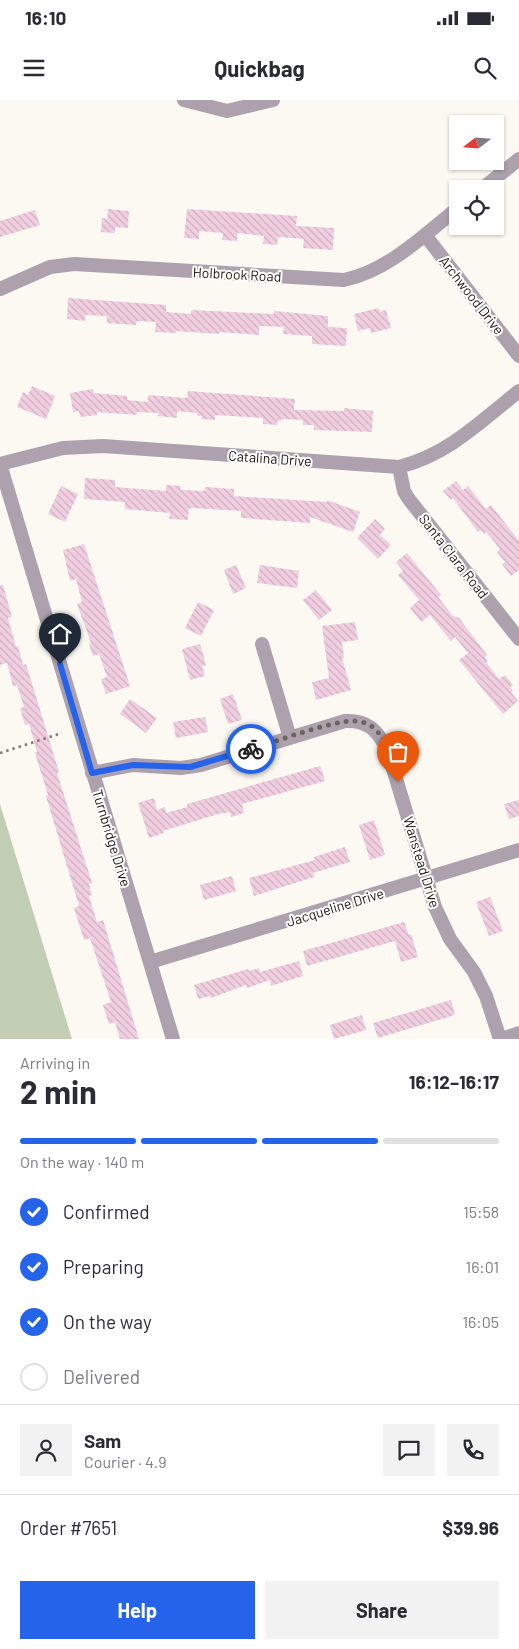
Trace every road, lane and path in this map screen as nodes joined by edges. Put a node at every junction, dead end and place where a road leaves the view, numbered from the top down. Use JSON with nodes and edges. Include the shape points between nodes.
{"nodes":[{"id":1,"x":184,"y":100,"type":"edge"},
{"id":2,"x":273,"y":100,"type":"edge"},
{"id":3,"x":519,"y":159,"type":"edge"},
{"id":4,"x":493,"y":180,"type":"edge"},
{"id":5,"x":449,"y":215,"type":"edge"},
{"id":6,"x":425,"y":235,"type":"junction"},
{"id":7,"x":0,"y":289,"type":"edge"},
{"id":8,"x":519,"y":356,"type":"edge"},
{"id":9,"x":519,"y":391,"type":"edge"},
{"id":10,"x":0,"y":464,"type":"edge"},
{"id":11,"x":399,"y":467,"type":"junction"},
{"id":12,"x":519,"y":639,"type":"edge"},
{"id":13,"x":262,"y":644,"type":"dead end"},
{"id":14,"x":62,"y":733,"type":"dead end"},
{"id":15,"x":290,"y":738,"type":"junction"},
{"id":16,"x":0,"y":753,"type":"edge"},
{"id":17,"x":92,"y":773,"type":"junction"},
{"id":18,"x":519,"y":850,"type":"edge"},
{"id":19,"x":427,"y":879,"type":"junction"},
{"id":20,"x":150,"y":962,"type":"junction"},
{"id":21,"x":519,"y":1034,"type":"edge"},
{"id":22,"x":173,"y":1039,"type":"edge"},
{"id":23,"x":501,"y":1039,"type":"edge"}],
"edges":[{"from":1,"to":2,"type":"street","via":[[227,111]]},
{"from":3,"to":4,"type":"street"},
{"from":5,"to":6,"type":"street","name":"Holbrook Road"},
{"from":6,"to":7,"type":"street","name":"Holbrook Road","via":[[375,269],[344,280],[74,264],[50,267]]},
{"from":6,"to":8,"type":"street","name":"Archwood Drive"},
{"from":9,"to":11,"type":"street","name":"Catalina Drive","via":[[450,446]]},
{"from":10,"to":11,"type":"street","name":"Catalina Drive","via":[[63,448],[103,446]]},
{"from":10,"to":17,"type":"street","name":"Turnbridge Drive"},
{"from":11,"to":12,"type":"street","name":"Santa Clara Road","via":[[408,498]]},
{"from":13,"to":15,"type":"street"},
{"from":14,"to":16,"type":"path"},
{"from":15,"to":17,"type":"street","name":"Wanstead Drive","via":[[190,767],[133,765]]},
{"from":15,"to":19,"type":"street","name":"Wanstead Drive","via":[[345,721],[356,721],[374,728],[388,749]]},
{"from":17,"to":20,"type":"street","name":"Turnbridge Drive"},
{"from":18,"to":19,"type":"street","name":"Jacqueline Drive"},
{"from":19,"to":20,"type":"street","name":"Jacqueline Drive"},
{"from":19,"to":23,"type":"street","name":"Wanstead Drive","via":[[446,932],[474,972]]},
{"from":20,"to":22,"type":"street","name":"Turnbridge Drive"},
{"from":21,"to":23,"type":"street"}]}
